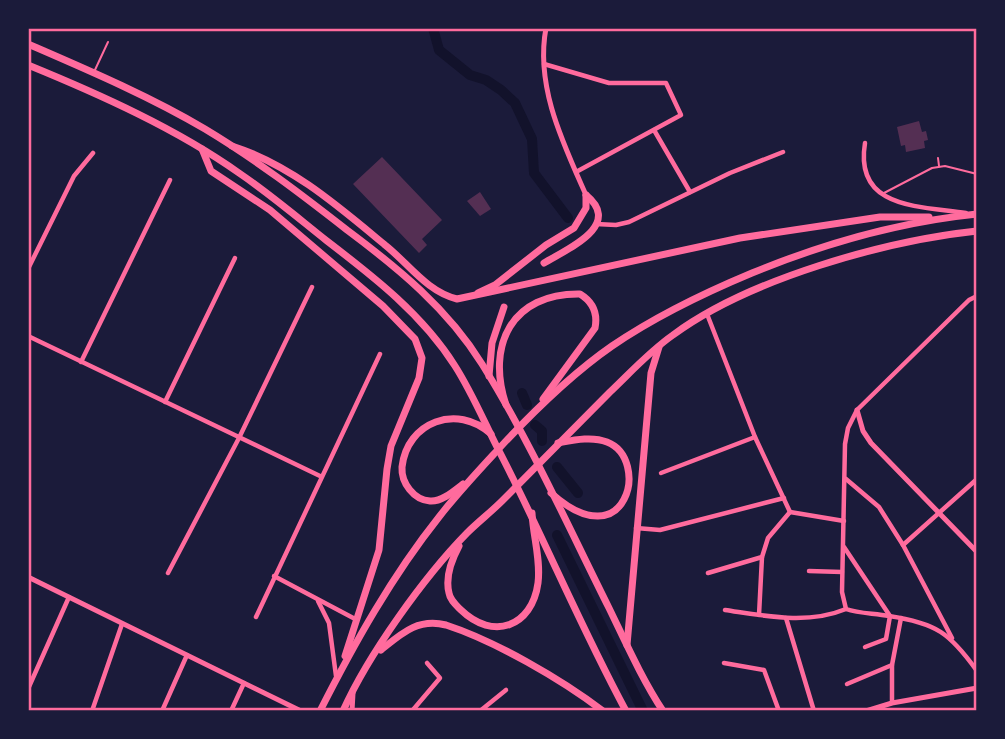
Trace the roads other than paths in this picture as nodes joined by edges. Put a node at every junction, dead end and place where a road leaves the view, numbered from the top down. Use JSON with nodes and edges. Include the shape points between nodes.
{"nodes":[{"id":1,"x":546,"y":28,"type":"edge"},
{"id":2,"x":108,"y":42,"type":"dead end"},
{"id":3,"x":28,"y":44,"type":"edge"},
{"id":4,"x":543,"y":63,"type":"junction"},
{"id":5,"x":28,"y":65,"type":"edge"},
{"id":6,"x":94,"y":73,"type":"junction"},
{"id":7,"x":654,"y":130,"type":"junction"},
{"id":8,"x":865,"y":143,"type":"dead end"},
{"id":9,"x":232,"y":146,"type":"junction"},
{"id":10,"x":202,"y":149,"type":"junction"},
{"id":11,"x":783,"y":152,"type":"dead end"},
{"id":12,"x":93,"y":153,"type":"dead end"},
{"id":13,"x":938,"y":158,"type":"dead end"},
{"id":14,"x":939,"y":167,"type":"junction"},
{"id":15,"x":576,"y":172,"type":"junction"},
{"id":16,"x":977,"y":174,"type":"edge"},
{"id":17,"x":170,"y":180,"type":"dead end"},
{"id":18,"x":690,"y":192,"type":"junction"},
{"id":19,"x":586,"y":195,"type":"junction"},
{"id":20,"x":881,"y":195,"type":"junction"},
{"id":21,"x":976,"y":214,"type":"edge"},
{"id":22,"x":943,"y":218,"type":"junction"},
{"id":23,"x":596,"y":224,"type":"junction"},
{"id":24,"x":977,"y":231,"type":"edge"},
{"id":25,"x":235,"y":258,"type":"dead end"},
{"id":26,"x":544,"y":263,"type":"dead end"},
{"id":27,"x":28,"y":268,"type":"edge"},
{"id":28,"x":312,"y":287,"type":"dead end"},
{"id":29,"x":977,"y":296,"type":"edge"},
{"id":30,"x":462,"y":299,"type":"junction"},
{"id":31,"x":505,"y":307,"type":"dead end"},
{"id":32,"x":707,"y":314,"type":"junction"},
{"id":33,"x":28,"y":336,"type":"edge"},
{"id":34,"x":659,"y":346,"type":"junction"},
{"id":35,"x":380,"y":354,"type":"dead end"},
{"id":36,"x":81,"y":362,"type":"junction"},
{"id":37,"x":489,"y":376,"type":"junction"},
{"id":38,"x":165,"y":402,"type":"junction"},
{"id":39,"x":506,"y":405,"type":"junction"},
{"id":40,"x":857,"y":410,"type":"junction"},
{"id":41,"x":534,"y":411,"type":"junction"},
{"id":42,"x":491,"y":435,"type":"junction"},
{"id":43,"x":755,"y":437,"type":"junction"},
{"id":44,"x":239,"y":438,"type":"junction"},
{"id":45,"x":557,"y":443,"type":"junction"},
{"id":46,"x":479,"y":469,"type":"junction"},
{"id":47,"x":661,"y":473,"type":"dead end"},
{"id":48,"x":320,"y":477,"type":"junction"},
{"id":49,"x":845,"y":478,"type":"junction"},
{"id":50,"x":977,"y":479,"type":"edge"},
{"id":51,"x":551,"y":493,"type":"junction"},
{"id":52,"x":784,"y":498,"type":"junction"},
{"id":53,"x":790,"y":512,"type":"junction"},
{"id":54,"x":532,"y":513,"type":"junction"},
{"id":55,"x":939,"y":515,"type":"junction"},
{"id":56,"x":844,"y":521,"type":"junction"},
{"id":57,"x":636,"y":528,"type":"junction"},
{"id":58,"x":466,"y":534,"type":"junction"},
{"id":59,"x":843,"y":545,"type":"junction"},
{"id":60,"x":903,"y":545,"type":"junction"},
{"id":61,"x":977,"y":552,"type":"edge"},
{"id":62,"x":762,"y":558,"type":"junction"},
{"id":63,"x":809,"y":571,"type":"dead end"},
{"id":64,"x":842,"y":572,"type":"junction"},
{"id":65,"x":169,"y":573,"type":"dead end"},
{"id":66,"x":708,"y":573,"type":"dead end"},
{"id":67,"x":274,"y":576,"type":"junction"},
{"id":68,"x":28,"y":578,"type":"edge"},
{"id":69,"x":69,"y":597,"type":"junction"},
{"id":70,"x":316,"y":597,"type":"junction"},
{"id":71,"x":846,"y":609,"type":"junction"},
{"id":72,"x":725,"y":610,"type":"dead end"},
{"id":73,"x":759,"y":615,"type":"junction"},
{"id":74,"x":890,"y":616,"type":"junction"},
{"id":75,"x":256,"y":617,"type":"dead end"},
{"id":76,"x":786,"y":618,"type":"junction"},
{"id":77,"x":901,"y":618,"type":"junction"},
{"id":78,"x":357,"y":620,"type":"junction"},
{"id":79,"x":122,"y":624,"type":"junction"},
{"id":80,"x":952,"y":638,"type":"junction"},
{"id":81,"x":627,"y":645,"type":"junction"},
{"id":82,"x":865,"y":647,"type":"dead end"},
{"id":83,"x":187,"y":655,"type":"junction"},
{"id":84,"x":427,"y":663,"type":"dead end"},
{"id":85,"x":724,"y":663,"type":"dead end"},
{"id":86,"x":892,"y":665,"type":"junction"},
{"id":87,"x":366,"y":670,"type":"junction"},
{"id":88,"x":977,"y":671,"type":"edge"},
{"id":89,"x":337,"y":680,"type":"junction"},
{"id":90,"x":244,"y":683,"type":"junction"},
{"id":91,"x":847,"y":684,"type":"dead end"},
{"id":92,"x":977,"y":688,"type":"edge"},
{"id":93,"x":28,"y":689,"type":"edge"},
{"id":94,"x":506,"y":690,"type":"dead end"},
{"id":95,"x":353,"y":691,"type":"junction"},
{"id":96,"x":892,"y":704,"type":"junction"},
{"id":97,"x":92,"y":711,"type":"edge"},
{"id":98,"x":162,"y":711,"type":"edge"},
{"id":99,"x":232,"y":711,"type":"edge"},
{"id":100,"x":301,"y":711,"type":"edge"},
{"id":101,"x":320,"y":711,"type":"edge"},
{"id":102,"x":343,"y":711,"type":"edge"},
{"id":103,"x":352,"y":711,"type":"edge"},
{"id":104,"x":412,"y":711,"type":"edge"},
{"id":105,"x":480,"y":711,"type":"edge"},
{"id":106,"x":603,"y":711,"type":"edge"},
{"id":107,"x":626,"y":711,"type":"edge"},
{"id":108,"x":663,"y":711,"type":"edge"},
{"id":109,"x":779,"y":711,"type":"edge"},
{"id":110,"x":814,"y":711,"type":"edge"},
{"id":111,"x":866,"y":711,"type":"edge"}],
"edges":[{"from":1,"to":4,"type":"street"},
{"from":2,"to":6,"type":"lane"},
{"from":3,"to":6,"type":"main road"},
{"from":4,"to":7,"type":"street","via":[[609,83],[666,83],[681,115]]},
{"from":4,"to":15,"type":"street","via":[[548,94]]},
{"from":5,"to":10,"type":"main road"},
{"from":6,"to":9,"type":"main road"},
{"from":7,"to":15,"type":"street"},
{"from":7,"to":18,"type":"street"},
{"from":8,"to":20,"type":"street","via":[[865,175]]},
{"from":9,"to":30,"type":"main road","via":[[260,155],[309,184],[434,289]]},
{"from":9,"to":37,"type":"main road","via":[[299,192],[415,285],[461,335]]},
{"from":10,"to":42,"type":"main road","via":[[240,173],[408,309],[456,367]]},
{"from":10,"to":78,"type":"main road","via":[[211,171],[270,210],[383,306],[415,339],[422,358],[419,378],[391,446],[379,550]]},
{"from":11,"to":18,"type":"street"},
{"from":12,"to":27,"type":"street","via":[[74,176]]},
{"from":13,"to":14,"type":"lane"},
{"from":14,"to":16,"type":"lane"},
{"from":14,"to":20,"type":"lane"},
{"from":15,"to":19,"type":"street"},
{"from":17,"to":36,"type":"street"},
{"from":18,"to":23,"type":"street","via":[[629,222]]},
{"from":19,"to":23,"type":"main road","via":[[596,205]]},
{"from":19,"to":30,"type":"main road","via":[[586,208],[574,228],[495,285]]},
{"from":20,"to":21,"type":"street","via":[[891,201]]},
{"from":21,"to":22,"type":"main road"},
{"from":22,"to":30,"type":"main road","via":[[880,217],[740,238]]},
{"from":22,"to":41,"type":"main road","via":[[840,241],[717,288],[610,348]]},
{"from":23,"to":26,"type":"main road","via":[[579,244]]},
{"from":24,"to":32,"type":"main road","via":[[918,240],[823,266]]},
{"from":25,"to":38,"type":"street"},
{"from":28,"to":44,"type":"street"},
{"from":29,"to":40,"type":"street"},
{"from":31,"to":37,"type":"main road","via":[[492,343]]},
{"from":32,"to":34,"type":"main road"},
{"from":32,"to":43,"type":"street"},
{"from":33,"to":36,"type":"street"},
{"from":34,"to":45,"type":"main road"},
{"from":34,"to":57,"type":"main road","via":[[651,373]]},
{"from":35,"to":48,"type":"street"},
{"from":36,"to":38,"type":"street"},
{"from":37,"to":39,"type":"main road"},
{"from":38,"to":44,"type":"street"},
{"from":39,"to":41,"type":"main road","via":[[499,365],[512,324],[531,303],[580,294],[593,305],[594,328]]},
{"from":39,"to":51,"type":"main road"},
{"from":40,"to":49,"type":"street","via":[[845,444]]},
{"from":40,"to":55,"type":"street","via":[[871,443]]},
{"from":41,"to":46,"type":"main road"},
{"from":42,"to":46,"type":"main road","via":[[467,419],[444,419],[416,437],[402,469],[409,489],[431,501],[445,497]]},
{"from":42,"to":54,"type":"main road"},
{"from":43,"to":47,"type":"street"},
{"from":43,"to":52,"type":"street"},
{"from":44,"to":48,"type":"street"},
{"from":44,"to":65,"type":"street"},
{"from":45,"to":51,"type":"main road","via":[[599,440],[615,446],[627,466],[628,489],[618,509],[599,517],[581,515]]},
{"from":45,"to":58,"type":"main road"},
{"from":46,"to":89,"type":"main road","via":[[407,560]]},
{"from":48,"to":67,"type":"street"},
{"from":49,"to":56,"type":"street"},
{"from":49,"to":60,"type":"street","via":[[879,507]]},
{"from":50,"to":55,"type":"street"},
{"from":51,"to":81,"type":"main road"},
{"from":52,"to":53,"type":"street"},
{"from":52,"to":57,"type":"street","via":[[660,530]]},
{"from":53,"to":56,"type":"street"},
{"from":53,"to":62,"type":"street","via":[[768,538]]},
{"from":54,"to":58,"type":"main road","via":[[538,583],[527,614],[511,624],[479,624],[451,598],[449,574]]},
{"from":54,"to":107,"type":"main road"},
{"from":55,"to":60,"type":"street"},
{"from":55,"to":61,"type":"street"},
{"from":56,"to":59,"type":"street"},
{"from":57,"to":81,"type":"main road"},
{"from":58,"to":87,"type":"main road","via":[[429,577]]},
{"from":59,"to":64,"type":"street"},
{"from":59,"to":74,"type":"street"},
{"from":60,"to":80,"type":"street"},
{"from":62,"to":66,"type":"street"},
{"from":62,"to":73,"type":"street"},
{"from":63,"to":64,"type":"street"},
{"from":64,"to":71,"type":"street"},
{"from":67,"to":70,"type":"street"},
{"from":67,"to":75,"type":"street"},
{"from":68,"to":69,"type":"street"},
{"from":69,"to":79,"type":"street"},
{"from":69,"to":93,"type":"street"},
{"from":70,"to":78,"type":"street"},
{"from":70,"to":89,"type":"street","via":[[329,623]]},
{"from":71,"to":74,"type":"street"},
{"from":71,"to":76,"type":"street","via":[[832,615]]},
{"from":72,"to":73,"type":"street"},
{"from":73,"to":76,"type":"street"},
{"from":74,"to":77,"type":"street"},
{"from":74,"to":82,"type":"street","via":[[886,639]]},
{"from":76,"to":110,"type":"street"},
{"from":77,"to":80,"type":"street"},
{"from":77,"to":86,"type":"street"},
{"from":78,"to":89,"type":"main road"},
{"from":79,"to":83,"type":"street"},
{"from":79,"to":97,"type":"street"},
{"from":80,"to":88,"type":"street"},
{"from":81,"to":108,"type":"main road"},
{"from":83,"to":90,"type":"street"},
{"from":83,"to":98,"type":"street"},
{"from":84,"to":104,"type":"street","via":[[440,678]]},
{"from":85,"to":109,"type":"street","via":[[764,670]]},
{"from":86,"to":91,"type":"street"},
{"from":86,"to":96,"type":"street"},
{"from":87,"to":95,"type":"main road"},
{"from":87,"to":106,"type":"main road","via":[[405,631],[435,622],[512,655],[574,689]]},
{"from":89,"to":101,"type":"main road"},
{"from":90,"to":99,"type":"street"},
{"from":90,"to":100,"type":"street"},
{"from":92,"to":96,"type":"street"},
{"from":94,"to":105,"type":"street"},
{"from":95,"to":102,"type":"main road"},
{"from":95,"to":103,"type":"street"},
{"from":96,"to":111,"type":"street"}]}
